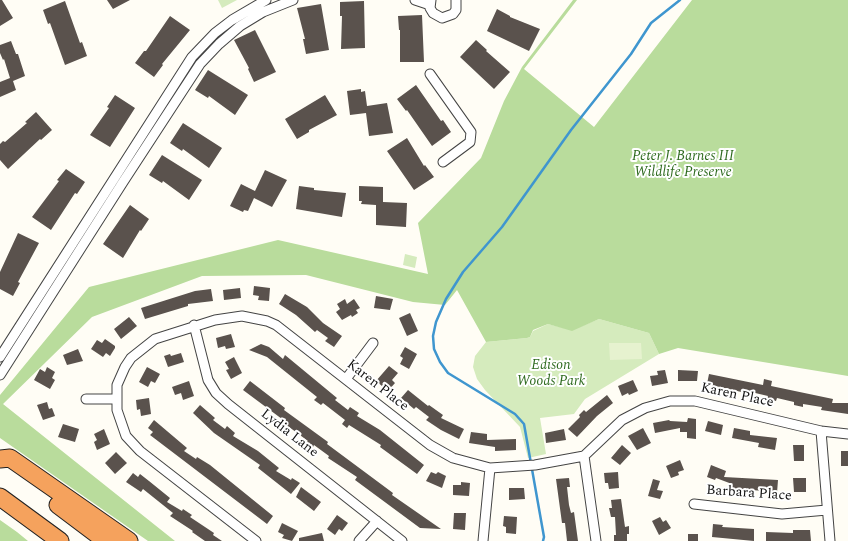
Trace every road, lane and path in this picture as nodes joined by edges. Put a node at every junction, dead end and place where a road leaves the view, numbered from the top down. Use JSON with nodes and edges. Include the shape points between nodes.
{"nodes":[{"id":1,"x":266,"y":0,"type":"edge"},
{"id":2,"x":293,"y":0,"type":"edge"},
{"id":3,"x":415,"y":0,"type":"edge"},
{"id":4,"x":456,"y":0,"type":"edge"},
{"id":5,"x":430,"y":2,"type":"edge"},
{"id":6,"x":430,"y":74,"type":"dead end"},
{"id":7,"x":443,"y":162,"type":"dead end"},
{"id":8,"x":194,"y":325,"type":"junction"},
{"id":9,"x":373,"y":343,"type":"dead end"},
{"id":10,"x":0,"y":357,"type":"edge"},
{"id":11,"x":0,"y":375,"type":"edge"},
{"id":12,"x":346,"y":379,"type":"junction"},
{"id":13,"x":86,"y":399,"type":"dead end"},
{"id":14,"x":116,"y":399,"type":"junction"},
{"id":15,"x":821,"y":431,"type":"junction"},
{"id":16,"x":848,"y":434,"type":"edge"},
{"id":17,"x":584,"y":456,"type":"junction"},
{"id":18,"x":0,"y":460,"type":"edge"},
{"id":19,"x":490,"y":468,"type":"junction"},
{"id":20,"x":0,"y":497,"type":"edge"},
{"id":21,"x":694,"y":504,"type":"dead end"},
{"id":22,"x":15,"y":508,"type":"junction"},
{"id":23,"x":827,"y":510,"type":"junction"},
{"id":24,"x":377,"y":521,"type":"junction"},
{"id":25,"x":46,"y":541,"type":"edge"},
{"id":26,"x":60,"y":541,"type":"edge"},
{"id":27,"x":106,"y":541,"type":"edge"},
{"id":28,"x":129,"y":541,"type":"edge"},
{"id":29,"x":256,"y":541,"type":"edge"},
{"id":30,"x":359,"y":541,"type":"edge"},
{"id":31,"x":402,"y":541,"type":"edge"},
{"id":32,"x":483,"y":541,"type":"edge"},
{"id":33,"x":596,"y":541,"type":"edge"},
{"id":34,"x":830,"y":541,"type":"edge"}],
"edges":[{"from":1,"to":10,"type":"street","via":[[215,33],[192,57]]},
{"from":2,"to":11,"type":"street","via":[[263,12],[240,26],[200,64]]},
{"from":3,"to":5,"type":"street"},
{"from":4,"to":5,"type":"street","via":[[456,10],[446,18],[434,15]]},
{"from":6,"to":7,"type":"street","via":[[471,132],[470,142]]},
{"from":8,"to":12,"type":"street","name":"Karen Place","via":[[242,316],[267,321],[276,325]]},
{"from":8,"to":14,"type":"street","name":"Karen Place","via":[[165,334],[138,350],[125,367]]},
{"from":8,"to":24,"type":"street","name":"Lydia Lane","via":[[208,380],[216,393]]},
{"from":9,"to":12,"type":"street"},
{"from":12,"to":19,"type":"street","name":"Karen Place","via":[[436,449],[453,458]]},
{"from":13,"to":14,"type":"street"},
{"from":14,"to":29,"type":"street","name":"Karen Place","via":[[120,421],[132,444]]},
{"from":15,"to":16,"type":"street","name":"Karen Place"},
{"from":15,"to":17,"type":"street","name":"Karen Place","via":[[694,400],[670,401],[645,408],[622,420]]},
{"from":15,"to":23,"type":"street"},
{"from":17,"to":19,"type":"street","name":"Karen Place","via":[[535,465]]},
{"from":17,"to":33,"type":"street"},
{"from":18,"to":27,"type":"highway"},
{"from":18,"to":28,"type":"highway","via":[[10,458]]},
{"from":19,"to":32,"type":"street"},
{"from":20,"to":22,"type":"highway"},
{"from":21,"to":23,"type":"street","name":"Barbara Place","via":[[782,514]]},
{"from":22,"to":25,"type":"highway"},
{"from":22,"to":26,"type":"highway"},
{"from":23,"to":34,"type":"street"},
{"from":24,"to":30,"type":"street"},
{"from":24,"to":31,"type":"street","name":"Lydia Lane"}]}
